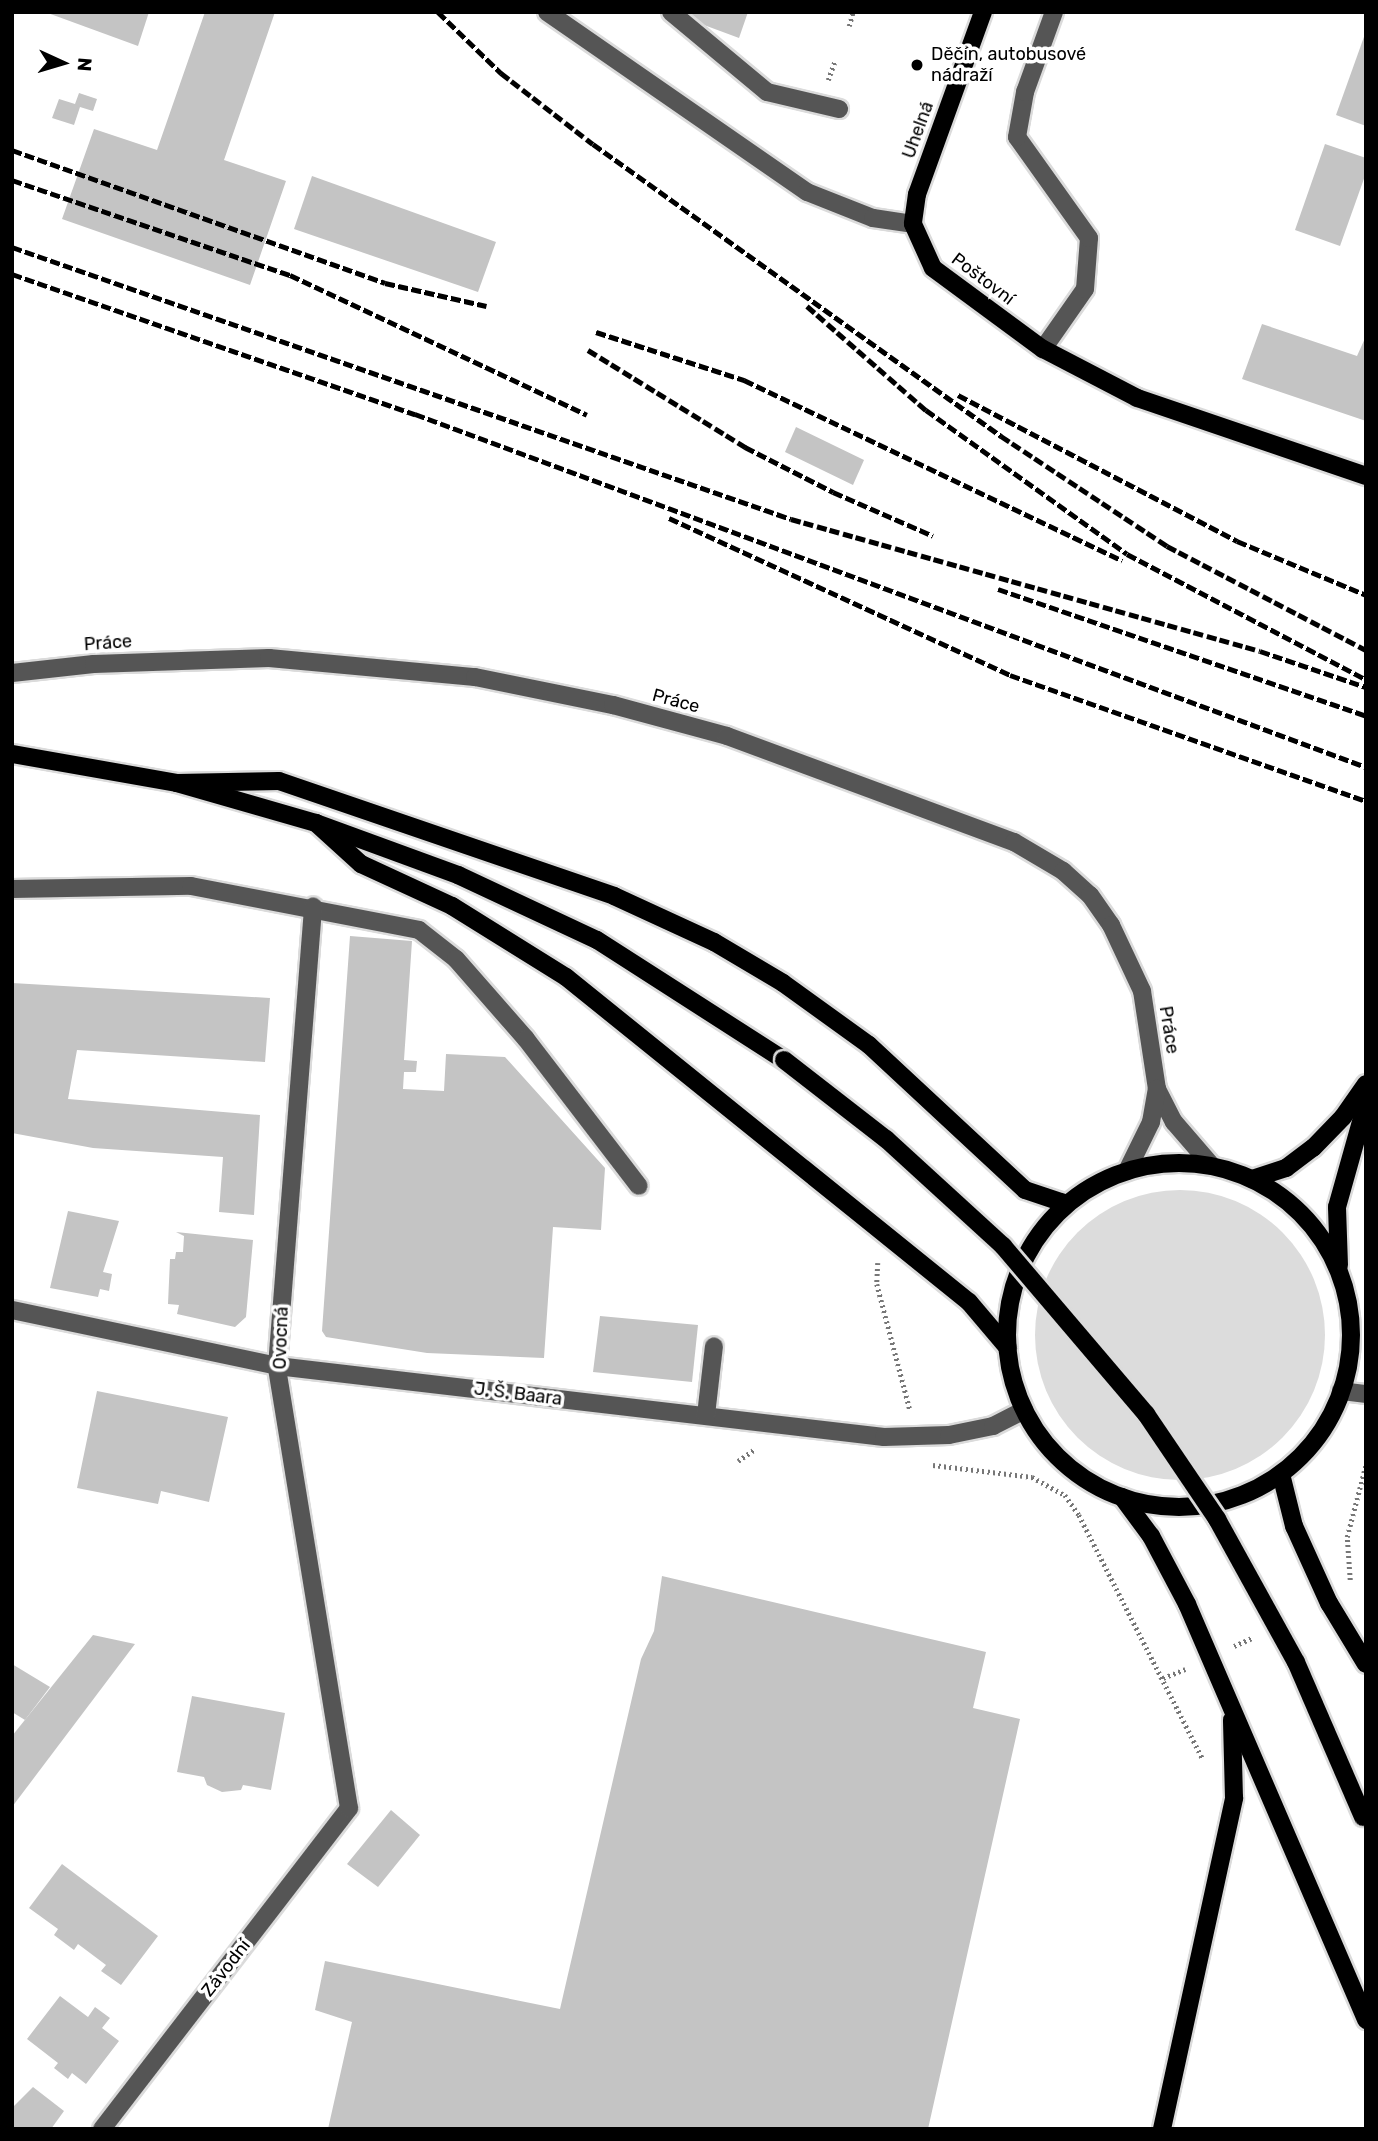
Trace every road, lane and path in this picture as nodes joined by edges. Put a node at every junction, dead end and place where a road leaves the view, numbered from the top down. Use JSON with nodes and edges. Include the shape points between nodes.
{"nodes":[{"id":1,"x":547,"y":12,"type":"edge"},
{"id":2,"x":671,"y":12,"type":"edge"},
{"id":3,"x":853,"y":12,"type":"edge"},
{"id":4,"x":983,"y":12,"type":"edge"},
{"id":5,"x":1054,"y":12,"type":"edge"},
{"id":6,"x":566,"y":18,"type":"edge"},
{"id":7,"x":849,"y":26,"type":"dead end"},
{"id":8,"x":835,"y":61,"type":"dead end"},
{"id":9,"x":827,"y":82,"type":"dead end"},
{"id":10,"x":839,"y":109,"type":"dead end"},
{"id":11,"x":913,"y":224,"type":"junction"},
{"id":12,"x":1043,"y":349,"type":"junction"},
{"id":13,"x":1366,"y":476,"type":"edge"},
{"id":14,"x":12,"y":673,"type":"edge"},
{"id":15,"x":12,"y":754,"type":"edge"},
{"id":16,"x":177,"y":783,"type":"junction"},
{"id":17,"x":316,"y":823,"type":"junction"},
{"id":18,"x":12,"y":890,"type":"edge"},
{"id":19,"x":313,"y":906,"type":"junction"},
{"id":20,"x":1366,"y":1084,"type":"edge"},
{"id":21,"x":1157,"y":1088,"type":"junction"},
{"id":22,"x":1366,"y":1104,"type":"edge"},
{"id":23,"x":1212,"y":1166,"type":"junction"},
{"id":24,"x":1126,"y":1171,"type":"junction"},
{"id":25,"x":1252,"y":1179,"type":"junction"},
{"id":26,"x":639,"y":1186,"type":"dead end"},
{"id":27,"x":1067,"y":1204,"type":"junction"},
{"id":28,"x":1339,"y":1272,"type":"junction"},
{"id":29,"x":12,"y":1310,"type":"edge"},
{"id":30,"x":714,"y":1346,"type":"dead end"},
{"id":31,"x":1008,"y":1348,"type":"junction"},
{"id":32,"x":277,"y":1366,"type":"junction"},
{"id":33,"x":1341,"y":1391,"type":"junction"},
{"id":34,"x":1366,"y":1394,"type":"edge"},
{"id":35,"x":1024,"y":1410,"type":"junction"},
{"id":36,"x":706,"y":1415,"type":"junction"},
{"id":37,"x":761,"y":1446,"type":"dead end"},
{"id":38,"x":738,"y":1461,"type":"dead end"},
{"id":39,"x":922,"y":1464,"type":"dead end"},
{"id":40,"x":1366,"y":1464,"type":"edge"},
{"id":41,"x":1281,"y":1474,"type":"junction"},
{"id":42,"x":1122,"y":1497,"type":"junction"},
{"id":43,"x":1351,"y":1594,"type":"dead end"},
{"id":44,"x":1366,"y":1664,"type":"edge"},
{"id":45,"x":1229,"y":1698,"type":"junction"},
{"id":46,"x":1204,"y":1764,"type":"dead end"},
{"id":47,"x":349,"y":1808,"type":"joint"},
{"id":48,"x":1365,"y":1822,"type":"edge"},
{"id":49,"x":1366,"y":2020,"type":"edge"},
{"id":50,"x":102,"y":2129,"type":"edge"},
{"id":51,"x":1162,"y":2129,"type":"edge"}],
"edges":[{"from":1,"to":6,"type":"street"},
{"from":2,"to":10,"type":"street","via":[[767,92]]},
{"from":3,"to":7,"type":"path"},
{"from":4,"to":11,"type":"main road","name":"Uhelná","via":[[917,194]]},
{"from":5,"to":12,"type":"street","via":[[1025,92],[1017,137],[1089,238],[1086,289]]},
{"from":6,"to":11,"type":"street","via":[[807,192],[873,218]]},
{"from":8,"to":9,"type":"path"},
{"from":11,"to":12,"type":"main road","name":"Poštovní","via":[[933,268]]},
{"from":12,"to":13,"type":"main road","name":"Poštovní","via":[[1136,398]]},
{"from":14,"to":21,"type":"street","name":"Práce","via":[[181,659],[377,666],[475,677],[613,705],[727,736],[1014,842],[1063,871],[1090,895],[1127,955],[1142,991]]},
{"from":15,"to":16,"type":"main road"},
{"from":16,"to":17,"type":"main road"},
{"from":16,"to":27,"type":"main road","via":[[279,780],[614,895],[714,942],[783,983],[869,1045],[1025,1190]]},
{"from":17,"to":31,"type":"main road","via":[[361,864],[452,906],[566,977],[969,1302]]},
{"from":17,"to":48,"type":"main road","bridge":true,"via":[[458,875],[597,940],[784,1060],[886,1139],[1003,1246],[1146,1414],[1217,1519],[1296,1662]]},
{"from":18,"to":19,"type":"street","via":[[191,886]]},
{"from":19,"to":26,"type":"street","via":[[419,930],[456,959],[526,1039]]},
{"from":19,"to":32,"type":"street","name":"Ovocná"},
{"from":20,"to":25,"type":"main road","via":[[1313,1148],[1286,1168]]},
{"from":21,"to":23,"type":"street","name":"Práce","via":[[1174,1122]]},
{"from":21,"to":24,"type":"street","name":"Práce","via":[[1151,1122]]},
{"from":22,"to":28,"type":"main road","via":[[1337,1207]]},
{"from":23,"to":24,"type":"main road","via":[[1169,1163]]},
{"from":23,"to":25,"type":"main road"},
{"from":24,"to":27,"type":"main road"},
{"from":25,"to":28,"type":"main road","via":[[1302,1215],[1323,1239]]},
{"from":27,"to":31,"type":"main road","via":[[1040,1234],[1020,1269],[1009,1308]]},
{"from":28,"to":33,"type":"main road","via":[[1350,1344]]},
{"from":29,"to":32,"type":"street","name":"J. Š. Baara"},
{"from":30,"to":36,"type":"street"},
{"from":31,"to":35,"type":"main road"},
{"from":32,"to":36,"type":"street","name":"J. Š. Baara"},
{"from":32,"to":47,"type":"street","name":"Ovocná"},
{"from":33,"to":34,"type":"street"},
{"from":33,"to":41,"type":"main road","via":[[1318,1436]]},
{"from":35,"to":36,"type":"street","name":"J. Š. Baara","via":[[993,1426],[923,1438]]},
{"from":35,"to":42,"type":"main road","via":[[1065,1464]]},
{"from":37,"to":38,"type":"path"},
{"from":39,"to":46,"type":"path","via":[[1032,1477],[1065,1495]]},
{"from":40,"to":43,"type":"path","via":[[1347,1536]]},
{"from":41,"to":42,"type":"main road","via":[[1236,1497],[1198,1506],[1159,1506]]},
{"from":41,"to":44,"type":"main road","via":[[1294,1526],[1329,1604]]},
{"from":42,"to":45,"type":"main road","via":[[1151,1536]]},
{"from":45,"to":49,"type":"main road"},
{"from":45,"to":51,"type":"main road","via":[[1234,1798]]},
{"from":47,"to":50,"type":"street","name":"Závodní"}]}
